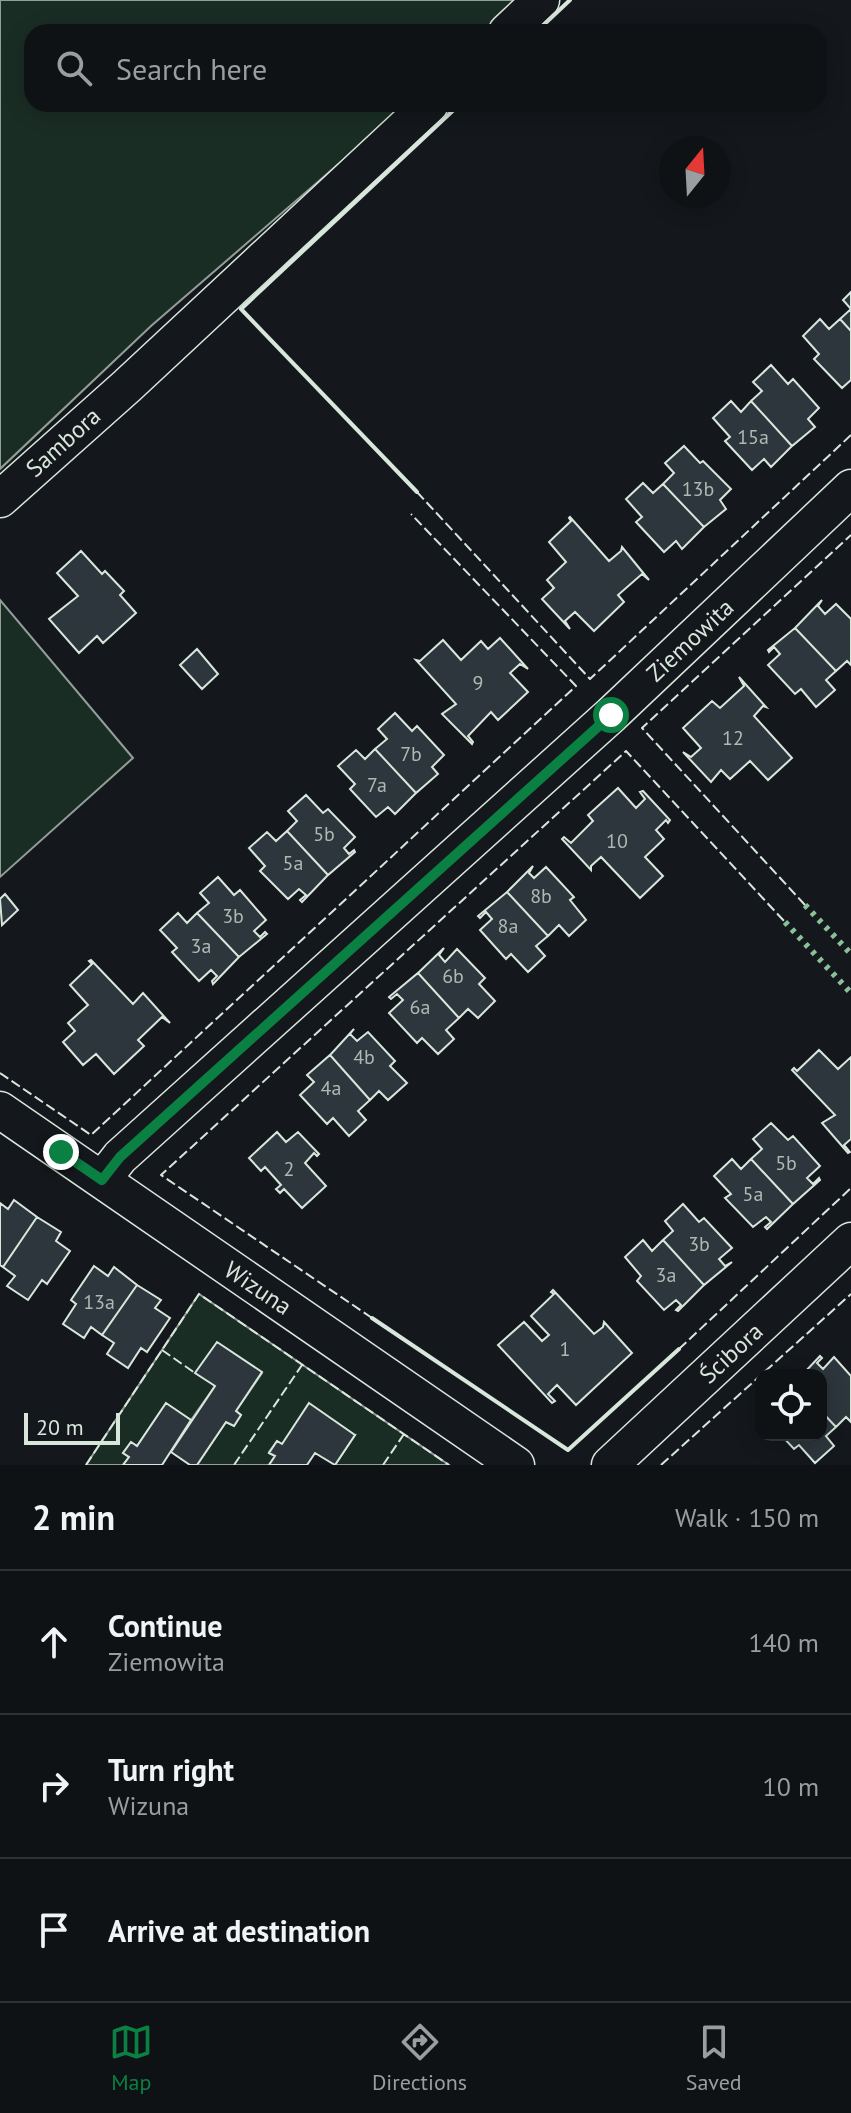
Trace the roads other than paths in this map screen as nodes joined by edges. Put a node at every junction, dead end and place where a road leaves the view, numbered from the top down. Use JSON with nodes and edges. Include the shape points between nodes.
{"nodes":[{"id":1,"x":541,"y":0,"type":"edge"},
{"id":2,"x":516,"y":24,"type":"edge"},
{"id":3,"x":421,"y":112,"type":"edge"},
{"id":4,"x":851,"y":488,"type":"edge"},
{"id":5,"x":0,"y":499,"type":"edge"},
{"id":6,"x":0,"y":1110,"type":"edge"},
{"id":7,"x":102,"y":1180,"type":"junction"},
{"id":8,"x":851,"y":1241,"type":"edge"},
{"id":9,"x":516,"y":1465,"type":"edge"},
{"id":10,"x":610,"y":1465,"type":"edge"}],
"edges":[{"from":1,"to":2,"type":"street"},
{"from":3,"to":5,"type":"street","name":"Sambora"},
{"from":4,"to":7,"type":"street","name":"Ziemowita","via":[[611,715],[120,1157]]},
{"from":6,"to":7,"type":"street","name":"Wizuna"},
{"from":7,"to":9,"type":"street","name":"Wizuna"},
{"from":8,"to":10,"type":"street","name":"Ścibora"}]}
